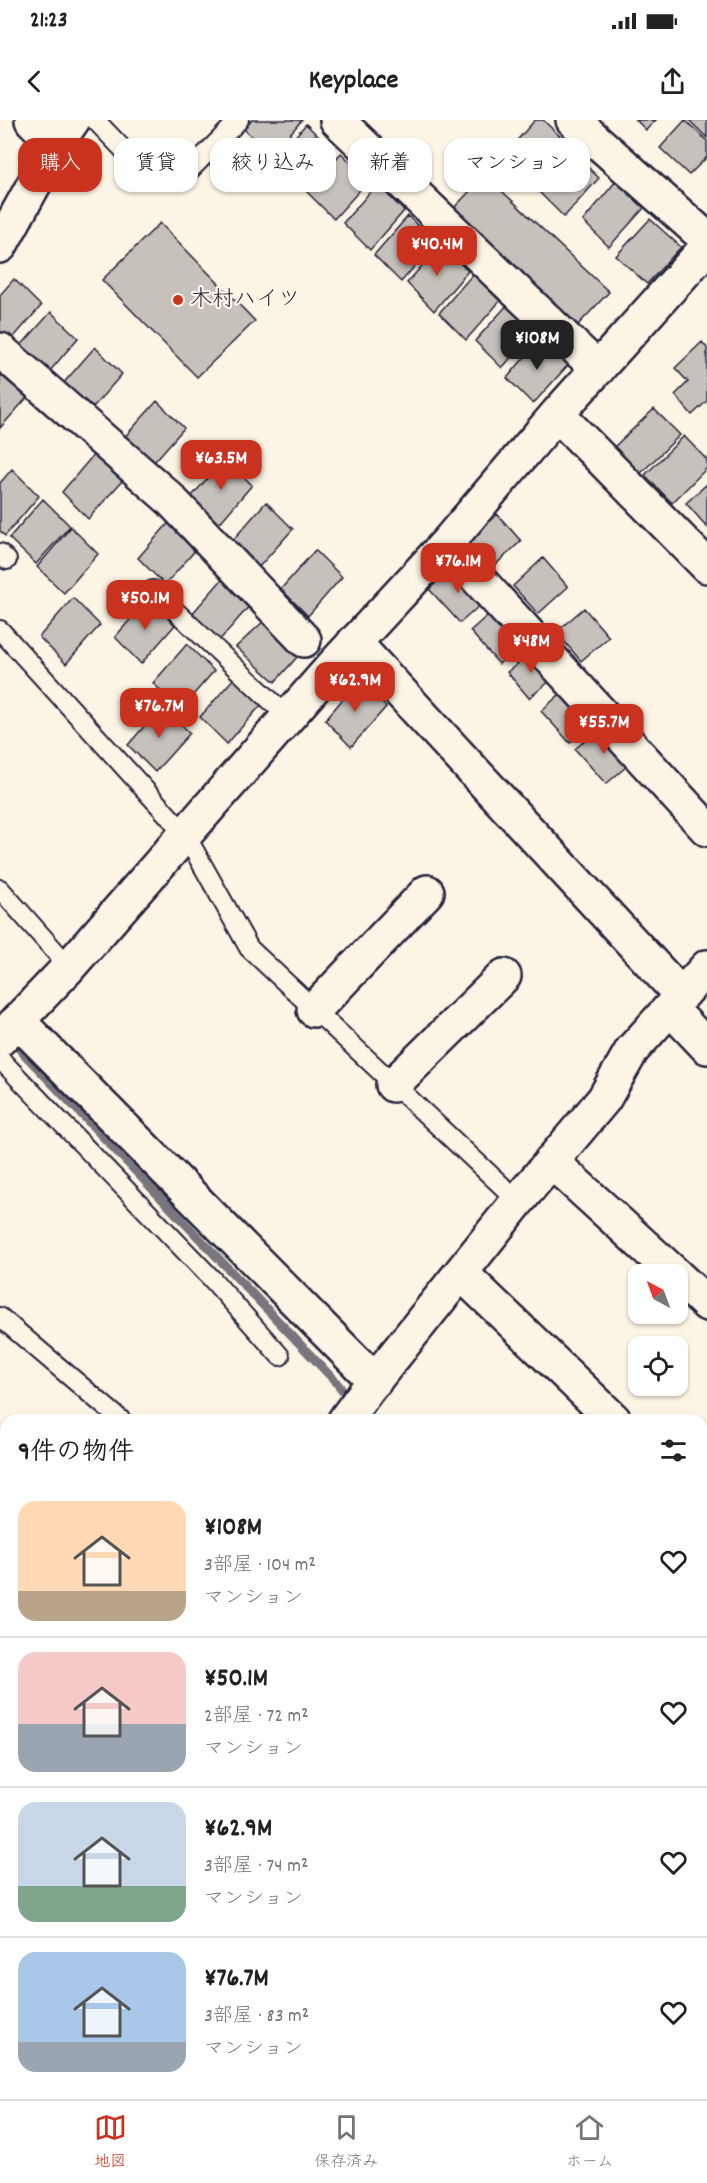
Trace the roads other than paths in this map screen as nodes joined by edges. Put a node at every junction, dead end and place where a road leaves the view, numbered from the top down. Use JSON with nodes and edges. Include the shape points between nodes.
{"nodes":[{"id":1,"x":32,"y":120,"type":"edge"},
{"id":2,"x":95,"y":120,"type":"edge"},
{"id":3,"x":239,"y":120,"type":"edge"},
{"id":4,"x":337,"y":120,"type":"edge"},
{"id":5,"x":573,"y":120,"type":"edge"},
{"id":6,"x":64,"y":132,"type":"edge"},
{"id":7,"x":707,"y":239,"type":"edge"},
{"id":8,"x":0,"y":245,"type":"edge"},
{"id":9,"x":707,"y":247,"type":"edge"},
{"id":10,"x":0,"y":350,"type":"edge"},
{"id":11,"x":598,"y":369,"type":"junction"},
{"id":12,"x":557,"y":414,"type":"junction"},
{"id":13,"x":446,"y":543,"type":"junction"},
{"id":14,"x":707,"y":566,"type":"edge"},
{"id":15,"x":153,"y":590,"type":"dead end"},
{"id":16,"x":0,"y":630,"type":"edge"},
{"id":17,"x":304,"y":640,"type":"dead end"},
{"id":18,"x":354,"y":642,"type":"junction"},
{"id":19,"x":288,"y":717,"type":"junction"},
{"id":20,"x":707,"y":828,"type":"edge"},
{"id":21,"x":185,"y":834,"type":"junction"},
{"id":22,"x":0,"y":889,"type":"edge"},
{"id":23,"x":427,"y":892,"type":"dead end"},
{"id":24,"x":69,"y":967,"type":"junction"},
{"id":25,"x":707,"y":967,"type":"edge"},
{"id":26,"x":504,"y":976,"type":"dead end"},
{"id":27,"x":675,"y":1001,"type":"junction"},
{"id":28,"x":314,"y":1010,"type":"junction"},
{"id":29,"x":10,"y":1029,"type":"edge"},
{"id":30,"x":707,"y":1047,"type":"edge"},
{"id":31,"x":0,"y":1059,"type":"edge"},
{"id":32,"x":393,"y":1084,"type":"junction"},
{"id":33,"x":551,"y":1161,"type":"junction"},
{"id":34,"x":518,"y":1202,"type":"junction"},
{"id":35,"x":664,"y":1264,"type":"edge"},
{"id":36,"x":462,"y":1273,"type":"junction"},
{"id":37,"x":688,"y":1286,"type":"edge"},
{"id":38,"x":707,"y":1304,"type":"edge"},
{"id":39,"x":0,"y":1317,"type":"edge"},
{"id":40,"x":280,"y":1356,"type":"dead end"},
{"id":41,"x":371,"y":1385,"type":"junction"},
{"id":42,"x":114,"y":1414,"type":"edge"},
{"id":43,"x":350,"y":1414,"type":"edge"},
{"id":44,"x":608,"y":1414,"type":"edge"}],
"edges":[{"from":1,"to":6,"type":"street"},
{"from":2,"to":3,"type":"lane","via":[[145,172],[183,177]]},
{"from":4,"to":11,"type":"street"},
{"from":5,"to":7,"type":"street"},
{"from":6,"to":8,"type":"street"},
{"from":9,"to":11,"type":"street"},
{"from":10,"to":17,"type":"street","via":[[169,498]]},
{"from":11,"to":12,"type":"street"},
{"from":12,"to":13,"type":"street"},
{"from":12,"to":14,"type":"street"},
{"from":13,"to":18,"type":"street"},
{"from":13,"to":20,"type":"street"},
{"from":15,"to":19,"type":"lane"},
{"from":16,"to":21,"type":"lane"},
{"from":18,"to":19,"type":"street"},
{"from":18,"to":27,"type":"street"},
{"from":19,"to":21,"type":"street"},
{"from":21,"to":24,"type":"street"},
{"from":21,"to":28,"type":"lane","via":[[249,948]]},
{"from":22,"to":24,"type":"lane"},
{"from":23,"to":28,"type":"street"},
{"from":24,"to":29,"type":"street"},
{"from":25,"to":27,"type":"street"},
{"from":26,"to":32,"type":"street"},
{"from":27,"to":30,"type":"street"},
{"from":27,"to":33,"type":"street","via":[[632,1050],[604,1099]]},
{"from":28,"to":32,"type":"lane"},
{"from":29,"to":41,"type":"street"},
{"from":31,"to":40,"type":"lane","via":[[212,1279]]},
{"from":32,"to":34,"type":"lane"},
{"from":33,"to":34,"type":"street"},
{"from":33,"to":35,"type":"street"},
{"from":34,"to":36,"type":"street"},
{"from":36,"to":41,"type":"street"},
{"from":36,"to":44,"type":"street"},
{"from":37,"to":38,"type":"street"},
{"from":39,"to":42,"type":"lane"},
{"from":41,"to":43,"type":"street"}]}
